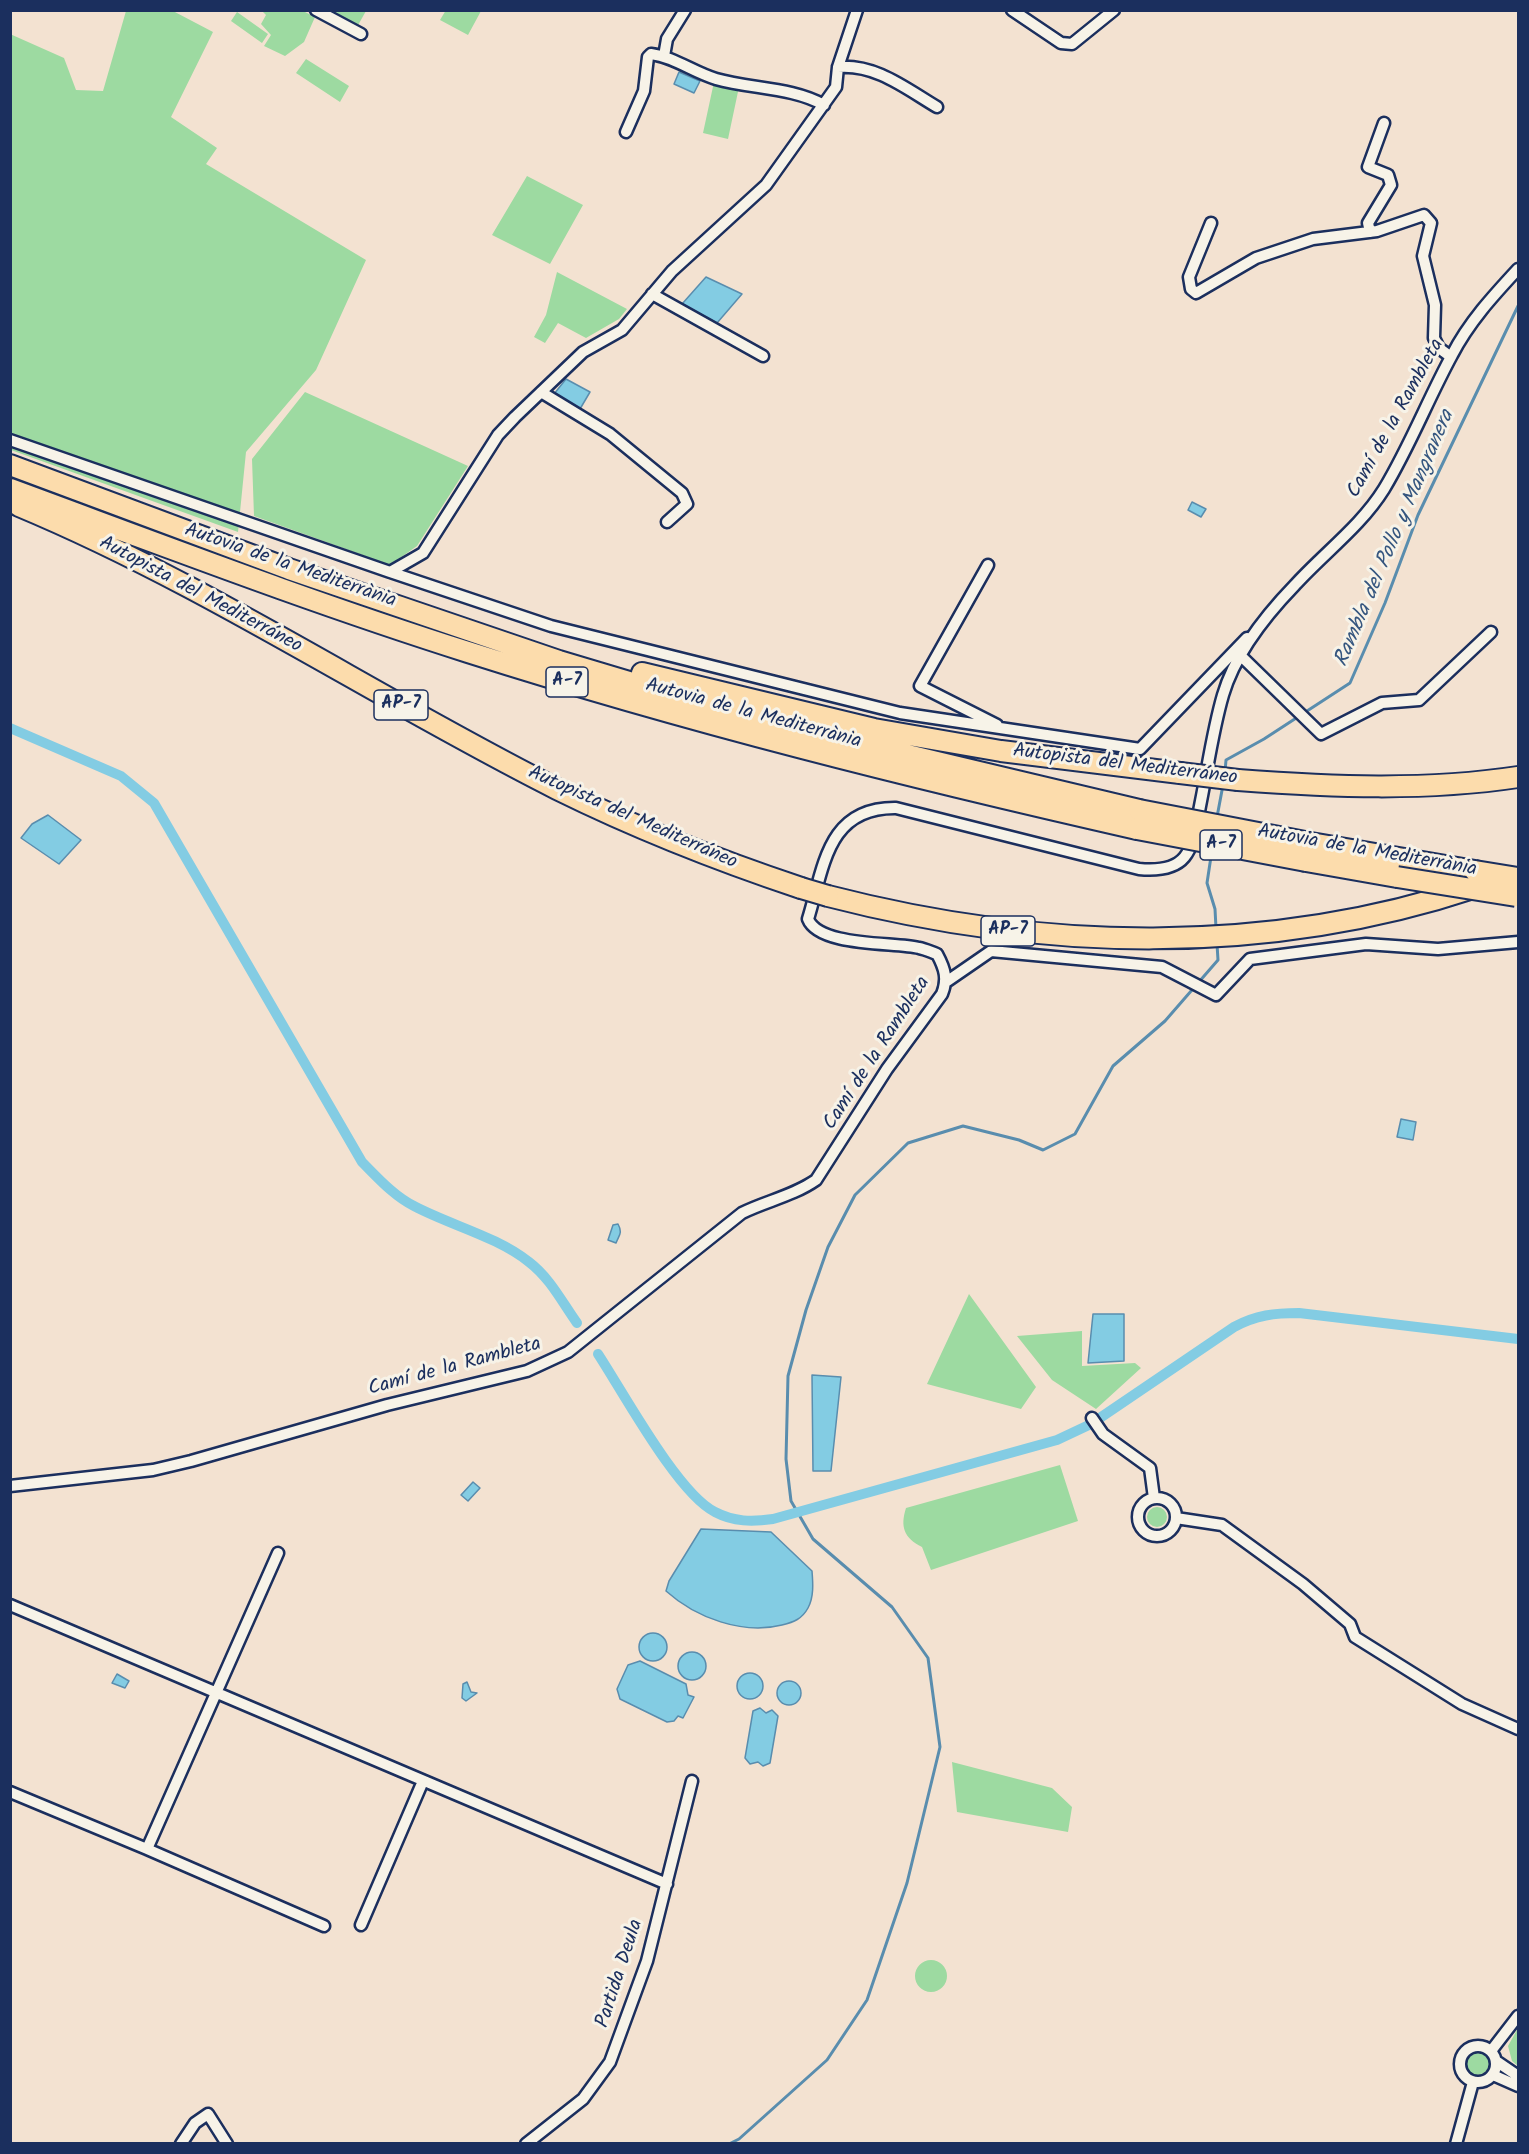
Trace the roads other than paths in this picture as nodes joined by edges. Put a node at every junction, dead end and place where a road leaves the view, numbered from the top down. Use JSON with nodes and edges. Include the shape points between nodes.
{"nodes":[{"id":1,"x":316,"y":10,"type":"edge"},
{"id":2,"x":685,"y":10,"type":"edge"},
{"id":3,"x":857,"y":10,"type":"edge"},
{"id":4,"x":1012,"y":10,"type":"edge"},
{"id":5,"x":1114,"y":10,"type":"edge"},
{"id":6,"x":361,"y":34,"type":"dead end"},
{"id":7,"x":664,"y":56,"type":"junction"},
{"id":8,"x":838,"y":67,"type":"junction"},
{"id":9,"x":824,"y":105,"type":"junction"},
{"id":10,"x":937,"y":107,"type":"dead end"},
{"id":11,"x":1384,"y":123,"type":"dead end"},
{"id":12,"x":626,"y":132,"type":"dead end"},
{"id":13,"x":1211,"y":223,"type":"dead end"},
{"id":14,"x":1370,"y":232,"type":"junction"},
{"id":15,"x":1518,"y":269,"type":"edge"},
{"id":16,"x":652,"y":294,"type":"junction"},
{"id":17,"x":763,"y":356,"type":"dead end"},
{"id":18,"x":1451,"y":357,"type":"junction"},
{"id":19,"x":541,"y":392,"type":"junction"},
{"id":20,"x":10,"y":440,"type":"edge"},
{"id":21,"x":10,"y":465,"type":"edge"},
{"id":22,"x":10,"y":489,"type":"edge"},
{"id":23,"x":10,"y":502,"type":"edge"},
{"id":24,"x":667,"y":522,"type":"dead end"},
{"id":25,"x":988,"y":565,"type":"dead end"},
{"id":26,"x":390,"y":572,"type":"junction"},
{"id":27,"x":1267,"y":617,"type":"junction"},
{"id":28,"x":457,"y":624,"type":"junction"},
{"id":29,"x":1491,"y":632,"type":"dead end"},
{"id":30,"x":1241,"y":656,"type":"junction"},
{"id":31,"x":1006,"y":729,"type":"junction"},
{"id":32,"x":1518,"y":777,"type":"edge"},
{"id":33,"x":1138,"y":819,"type":"junction"},
{"id":34,"x":1306,"y":851,"type":"junction"},
{"id":35,"x":1518,"y":873,"type":"edge"},
{"id":36,"x":1518,"y":890,"type":"edge"},
{"id":37,"x":1518,"y":942,"type":"edge"},
{"id":38,"x":946,"y":982,"type":"junction"},
{"id":39,"x":1095,"y":1422,"type":"dead end"},
{"id":40,"x":10,"y":1486,"type":"edge"},
{"id":41,"x":1154,"y":1498,"type":"junction"},
{"id":42,"x":1176,"y":1518,"type":"junction"},
{"id":43,"x":278,"y":1553,"type":"dead end"},
{"id":44,"x":10,"y":1605,"type":"edge"},
{"id":45,"x":218,"y":1694,"type":"junction"},
{"id":46,"x":1518,"y":1729,"type":"edge"},
{"id":47,"x":423,"y":1781,"type":"junction"},
{"id":48,"x":692,"y":1781,"type":"dead end"},
{"id":49,"x":10,"y":1792,"type":"edge"},
{"id":50,"x":147,"y":1850,"type":"junction"},
{"id":51,"x":667,"y":1884,"type":"junction"},
{"id":52,"x":361,"y":1925,"type":"dead end"},
{"id":53,"x":324,"y":1926,"type":"dead end"},
{"id":54,"x":1518,"y":2016,"type":"edge"},
{"id":55,"x":1493,"y":2056,"type":"junction"},
{"id":56,"x":1493,"y":2075,"type":"junction"},
{"id":57,"x":1518,"y":2076,"type":"edge"},
{"id":58,"x":1473,"y":2082,"type":"junction"},
{"id":59,"x":1518,"y":2086,"type":"edge"},
{"id":60,"x":181,"y":2144,"type":"edge"},
{"id":61,"x":227,"y":2144,"type":"edge"},
{"id":62,"x":526,"y":2144,"type":"edge"},
{"id":63,"x":1456,"y":2144,"type":"edge"}],
"edges":[{"from":1,"to":6,"type":"street"},
{"from":2,"to":7,"type":"street","via":[[667,39]]},
{"from":3,"to":8,"type":"street"},
{"from":4,"to":5,"type":"street","via":[[1061,43],[1072,44]]},
{"from":7,"to":9,"type":"street","via":[[715,78]]},
{"from":7,"to":12,"type":"street","via":[[648,57],[644,92]]},
{"from":8,"to":9,"type":"street","via":[[836,87]]},
{"from":8,"to":10,"type":"street","via":[[855,66],[881,74]]},
{"from":9,"to":16,"type":"street","via":[[766,185],[672,270]]},
{"from":11,"to":14,"type":"street","via":[[1368,166],[1388,175],[1391,185],[1368,223]]},
{"from":13,"to":14,"type":"street","via":[[1189,277],[1196,293],[1256,258],[1313,239]]},
{"from":14,"to":18,"type":"street","via":[[1424,215],[1429,219],[1423,256],[1435,306],[1434,338]]},
{"from":15,"to":18,"type":"street","name":"Camí de la Rambleta","via":[[1483,306]]},
{"from":16,"to":17,"type":"street"},
{"from":16,"to":19,"type":"street","via":[[622,330],[583,352]]},
{"from":18,"to":27,"type":"street","name":"Camí de la Rambleta","via":[[1368,513]]},
{"from":19,"to":24,"type":"street","via":[[610,434],[682,493],[687,504]]},
{"from":19,"to":26,"type":"street","via":[[498,435],[423,553]]},
{"from":20,"to":26,"type":"street"},
{"from":21,"to":28,"type":"highway","name":"Autovia de la Mediterrània","number":"A-7","via":[[289,569]]},
{"from":22,"to":33,"type":"highway","name":"Autovia de la Mediterrània","number":"A-7","via":[[333,608],[618,698],[947,786]]},
{"from":23,"to":35,"type":"highway","name":"Autopista del Mediterráneo","number":"AP-7","bridge":true,"via":[[201,595],[557,788],[727,864],[828,896],[945,922],[1032,934],[1191,939],[1374,916],[1436,901]]},
{"from":25,"to":31,"type":"street","via":[[920,686]]},
{"from":26,"to":31,"type":"street","via":[[551,626],[900,713]]},
{"from":27,"to":30,"type":"street","name":"Camí de la Rambleta"},
{"from":27,"to":31,"type":"street","via":[[1140,749]]},
{"from":28,"to":32,"type":"highway","name":"Autopista del Mediterráneo","bridge":true,"via":[[753,701],[874,729],[1001,751],[1307,785],[1438,786]]},
{"from":28,"to":33,"type":"highway","name":"Autovia de la Mediterrània","number":"A-7","via":[[559,661],[743,716]]},
{"from":29,"to":30,"type":"street","via":[[1419,700],[1382,703],[1321,734]]},
{"from":30,"to":38,"type":"street","name":"Camí de la Rambleta","via":[[1223,694],[1190,849],[1176,866],[1161,871],[1139,869],[896,808],[876,808],[856,815],[840,830],[828,854],[808,919],[810,924],[839,938],[919,947],[937,954]]},
{"from":33,"to":34,"type":"highway","name":"Autovia de la Mediterrània","number":"A-7","bridge":true},
{"from":34,"to":36,"type":"highway","name":"Autovia de la Mediterrània","number":"A-7","bridge":true,"via":[[1397,878]]},
{"from":34,"to":36,"type":"highway","name":"Autovia de la Mediterrània","number":"A-7","bridge":true,"via":[[1475,871]]},
{"from":37,"to":38,"type":"street","via":[[1438,949],[1366,944],[1250,959],[1216,995],[1162,967],[991,951]]},
{"from":38,"to":40,"type":"street","name":"Camí de la Rambleta","via":[[942,994],[887,1069],[816,1180],[800,1191],[741,1213],[551,1362],[153,1470]]},
{"from":39,"to":41,"type":"street","via":[[1103,1434],[1150,1468]]},
{"from":41,"to":42,"type":"street","via":[[1172,1506]]},
{"from":41,"to":42,"type":"street","via":[[1144,1504],[1138,1515],[1145,1532],[1164,1535]]},
{"from":42,"to":46,"type":"street","via":[[1222,1525],[1303,1584],[1350,1624],[1355,1637],[1462,1704]]},
{"from":43,"to":45,"type":"street"},
{"from":44,"to":45,"type":"street"},
{"from":45,"to":47,"type":"street"},
{"from":45,"to":50,"type":"street"},
{"from":47,"to":51,"type":"street"},
{"from":47,"to":52,"type":"street"},
{"from":48,"to":51,"type":"street","name":"Partida Deula"},
{"from":49,"to":50,"type":"street"},
{"from":50,"to":53,"type":"street"},
{"from":51,"to":62,"type":"street","name":"Partida Deula","via":[[647,1961],[610,2062],[583,2099]]},
{"from":54,"to":55,"type":"street"},
{"from":55,"to":56,"type":"street"},
{"from":55,"to":57,"type":"street"},
{"from":55,"to":58,"type":"street","via":[[1475,2046],[1463,2053],[1461,2071]]},
{"from":56,"to":58,"type":"street"},
{"from":56,"to":59,"type":"street"},
{"from":58,"to":63,"type":"street"},
{"from":60,"to":61,"type":"street","via":[[195,2123],[208,2114]]}]}
